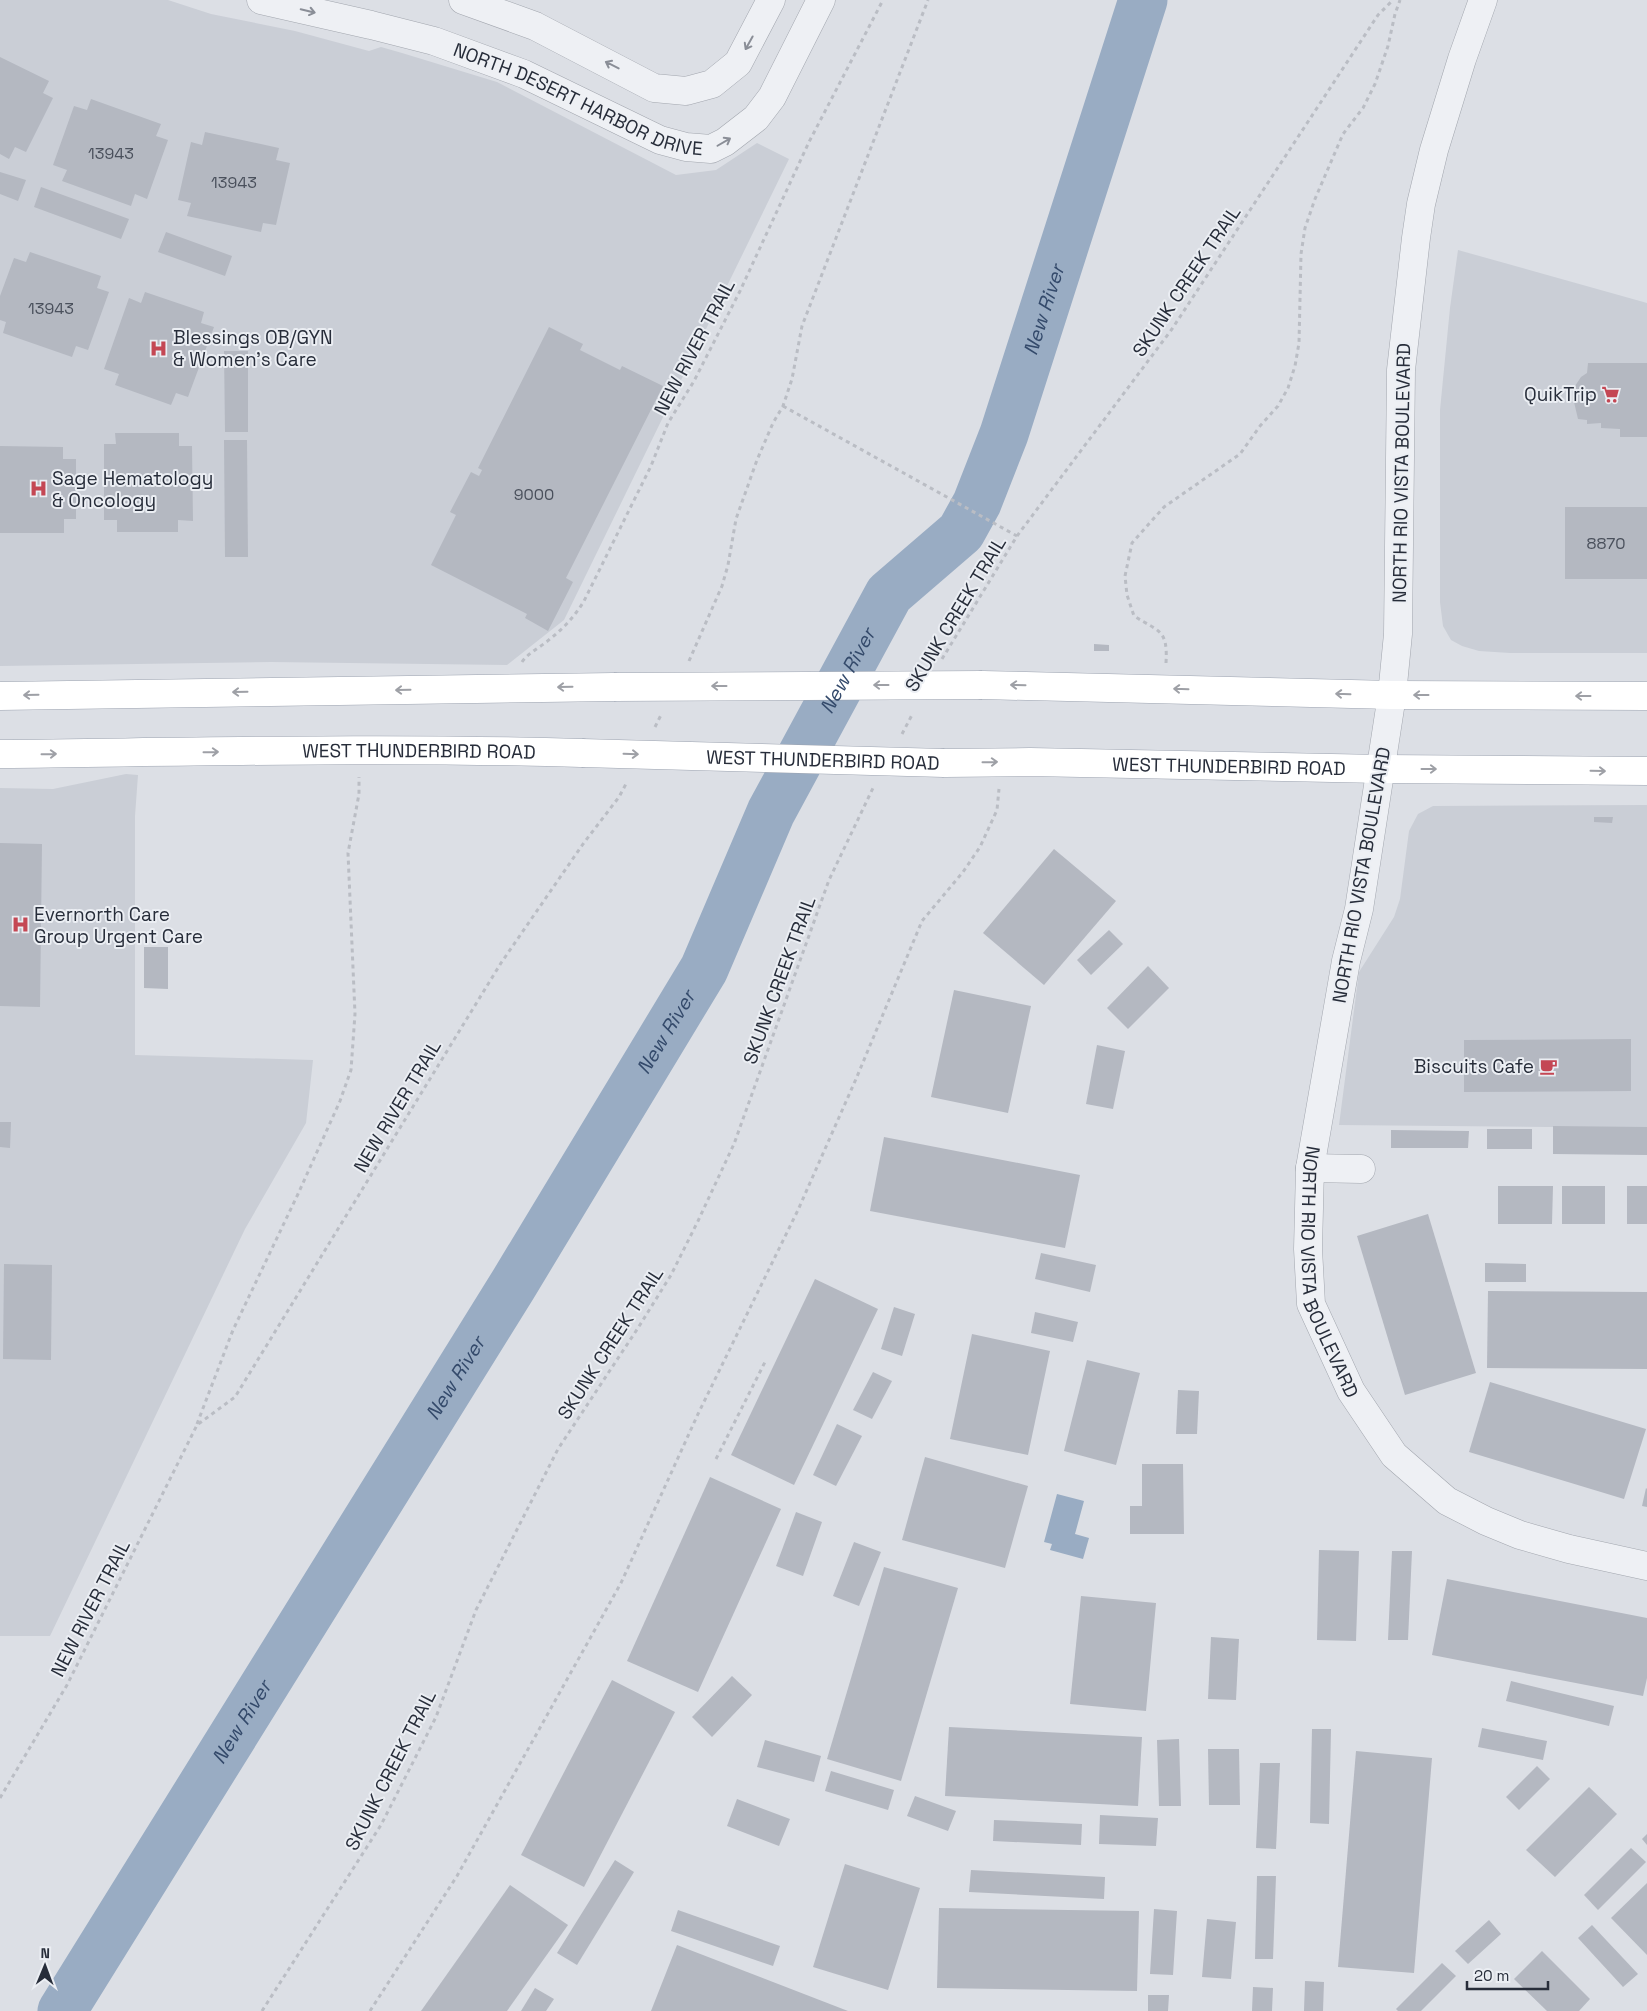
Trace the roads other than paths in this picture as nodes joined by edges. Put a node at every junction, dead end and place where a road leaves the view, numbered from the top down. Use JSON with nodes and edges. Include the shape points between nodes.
{"nodes":[{"id":1,"x":261,"y":0,"type":"edge"},
{"id":2,"x":463,"y":0,"type":"edge"},
{"id":3,"x":771,"y":0,"type":"edge"},
{"id":4,"x":822,"y":0,"type":"edge"},
{"id":5,"x":1483,"y":0,"type":"edge"},
{"id":6,"x":350,"y":10,"type":"edge"},
{"id":7,"x":1392,"y":695,"type":"junction"},
{"id":8,"x":0,"y":696,"type":"edge"},
{"id":9,"x":1647,"y":696,"type":"edge"},
{"id":10,"x":0,"y":754,"type":"edge"},
{"id":11,"x":1381,"y":769,"type":"junction"},
{"id":12,"x":1647,"y":771,"type":"edge"},
{"id":13,"x":1310,"y":1168,"type":"junction"},
{"id":14,"x":1361,"y":1169,"type":"dead end"},
{"id":15,"x":1647,"y":1566,"type":"edge"}],
"edges":[{"from":1,"to":6,"type":"street","name":"NORTH DESERT HARBOR DRIVE","one_way":true},
{"from":3,"to":2,"type":"street","name":"NORTH DESERT HARBOR DRIVE","one_way":true,"via":[[738,64],[712,84],[686,91],[654,88],[535,26]]},
{"from":6,"to":4,"type":"street","name":"NORTH DESERT HARBOR DRIVE","one_way":true,"via":[[524,74],[660,140],[711,149],[756,118],[772,97]]},
{"from":5,"to":7,"type":"street","name":"NORTH RIO VISTA BOULEVARD","via":[[1434,150],[1416,238],[1401,370],[1398,634]]},
{"from":7,"to":8,"type":"main road","one_way":true,"bridge":true,"via":[[982,685]]},
{"from":9,"to":7,"type":"main road","one_way":true},
{"from":7,"to":11,"type":"street","name":"NORTH RIO VISTA BOULEVARD"},
{"from":10,"to":11,"type":"main road","name":"WEST THUNDERBIRD ROAD","one_way":true,"bridge":true,"via":[[507,750],[944,763]]},
{"from":11,"to":12,"type":"main road","name":"WEST THUNDERBIRD ROAD","one_way":true},
{"from":11,"to":13,"type":"street","name":"NORTH RIO VISTA BOULEVARD","via":[[1359,910],[1346,961]]},
{"from":13,"to":14,"type":"street"},
{"from":13,"to":15,"type":"street","name":"NORTH RIO VISTA BOULEVARD","via":[[1308,1248],[1311,1304],[1351,1391],[1394,1455],[1447,1501],[1486,1521],[1569,1549]]}]}
